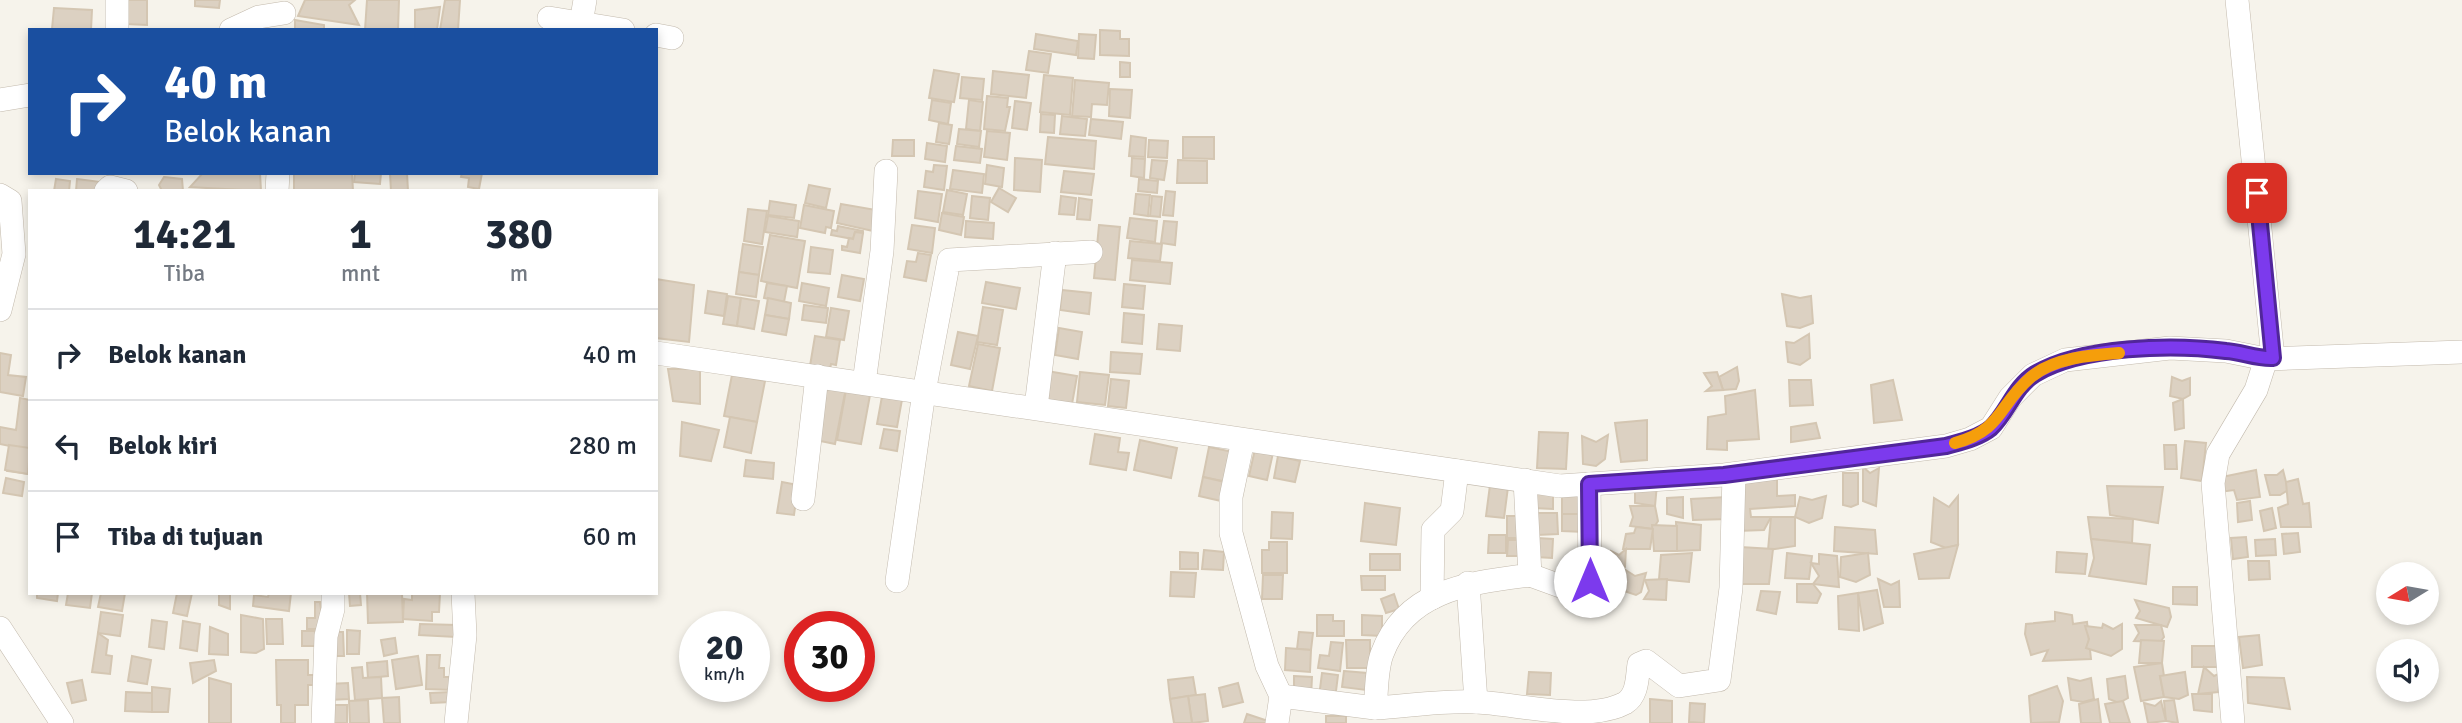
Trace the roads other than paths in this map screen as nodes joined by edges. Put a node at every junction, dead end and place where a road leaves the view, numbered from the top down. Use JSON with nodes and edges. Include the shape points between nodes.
{"nodes":[{"id":1,"x":117,"y":0,"type":"edge"},
{"id":2,"x":585,"y":0,"type":"edge"},
{"id":3,"x":2237,"y":0,"type":"edge"},
{"id":4,"x":285,"y":14,"type":"edge"},
{"id":5,"x":549,"y":16,"type":"edge"},
{"id":6,"x":581,"y":23,"type":"junction"},
{"id":7,"x":117,"y":28,"type":"edge"},
{"id":8,"x":235,"y":28,"type":"edge"},
{"id":9,"x":611,"y":28,"type":"edge"},
{"id":10,"x":28,"y":94,"type":"edge"},
{"id":11,"x":0,"y":100,"type":"edge"},
{"id":12,"x":886,"y":171,"type":"dead end"},
{"id":13,"x":0,"y":195,"type":"edge"},
{"id":14,"x":1091,"y":252,"type":"dead end"},
{"id":15,"x":1055,"y":253,"type":"junction"},
{"id":16,"x":0,"y":310,"type":"edge"},
{"id":17,"x":2462,"y":352,"type":"edge"},
{"id":18,"x":658,"y":353,"type":"edge"},
{"id":19,"x":2265,"y":369,"type":"junction"},
{"id":20,"x":817,"y":376,"type":"junction"},
{"id":21,"x":864,"y":383,"type":"junction"},
{"id":22,"x":924,"y":392,"type":"junction"},
{"id":23,"x":1036,"y":407,"type":"junction"},
{"id":24,"x":1243,"y":440,"type":"junction"},
{"id":25,"x":1457,"y":471,"type":"junction"},
{"id":26,"x":1734,"y":474,"type":"junction"},
{"id":27,"x":1525,"y":480,"type":"junction"},
{"id":28,"x":1589,"y":484,"type":"junction"},
{"id":29,"x":803,"y":499,"type":"dead end"},
{"id":30,"x":1530,"y":575,"type":"junction"},
{"id":31,"x":897,"y":581,"type":"dead end"},
{"id":32,"x":1468,"y":583,"type":"junction"},
{"id":33,"x":333,"y":595,"type":"edge"},
{"id":34,"x":463,"y":595,"type":"edge"},
{"id":35,"x":1432,"y":598,"type":"junction"},
{"id":36,"x":0,"y":628,"type":"edge"},
{"id":37,"x":1281,"y":696,"type":"junction"},
{"id":38,"x":1476,"y":702,"type":"junction"},
{"id":39,"x":1375,"y":708,"type":"junction"},
{"id":40,"x":62,"y":723,"type":"edge"},
{"id":41,"x":323,"y":723,"type":"edge"},
{"id":42,"x":456,"y":723,"type":"edge"},
{"id":43,"x":1277,"y":723,"type":"edge"},
{"id":44,"x":2233,"y":723,"type":"edge"}],
"edges":[{"from":1,"to":7,"type":"street"},
{"from":2,"to":6,"type":"street"},
{"from":3,"to":19,"type":"street"},
{"from":4,"to":8,"type":"street","via":[[259,17]]},
{"from":5,"to":6,"type":"street"},
{"from":6,"to":9,"type":"street"},
{"from":10,"to":11,"type":"street"},
{"from":12,"to":21,"type":"street","via":[[882,251]]},
{"from":13,"to":16,"type":"street","via":[[10,201],[15,242]]},
{"from":14,"to":15,"type":"street"},
{"from":15,"to":22,"type":"street","via":[[950,259]]},
{"from":15,"to":23,"type":"street"},
{"from":17,"to":19,"type":"street"},
{"from":18,"to":20,"type":"street"},
{"from":19,"to":26,"type":"street","via":[[2226,351],[2171,348],[2065,360],[2033,375],[2010,398],[1991,428],[1970,439]]},
{"from":19,"to":44,"type":"street","via":[[2218,454],[2213,483]]},
{"from":20,"to":21,"type":"street"},
{"from":20,"to":29,"type":"street"},
{"from":21,"to":22,"type":"street"},
{"from":22,"to":23,"type":"street"},
{"from":22,"to":31,"type":"street"},
{"from":23,"to":24,"type":"street"},
{"from":24,"to":25,"type":"street"},
{"from":24,"to":37,"type":"street","via":[[1231,497],[1231,533],[1267,666]]},
{"from":25,"to":27,"type":"street"},
{"from":25,"to":35,"type":"street","via":[[1452,511],[1433,530]]},
{"from":26,"to":28,"type":"street"},
{"from":26,"to":38,"type":"street","via":[[1731,588],[1719,680],[1679,686],[1646,661],[1639,664],[1634,694],[1627,702],[1605,710],[1542,711]]},
{"from":27,"to":28,"type":"street","via":[[1560,486]]},
{"from":27,"to":30,"type":"street"},
{"from":28,"to":30,"type":"street","via":[[1587,586],[1574,591]]},
{"from":30,"to":32,"type":"street"},
{"from":32,"to":35,"type":"street"},
{"from":32,"to":38,"type":"street"},
{"from":33,"to":41,"type":"street","via":[[326,636]]},
{"from":34,"to":42,"type":"street","via":[[464,649]]},
{"from":35,"to":39,"type":"street","via":[[1407,613],[1381,655]]},
{"from":36,"to":40,"type":"street"},
{"from":37,"to":39,"type":"street"},
{"from":37,"to":43,"type":"street"},
{"from":38,"to":39,"type":"street"}]}
